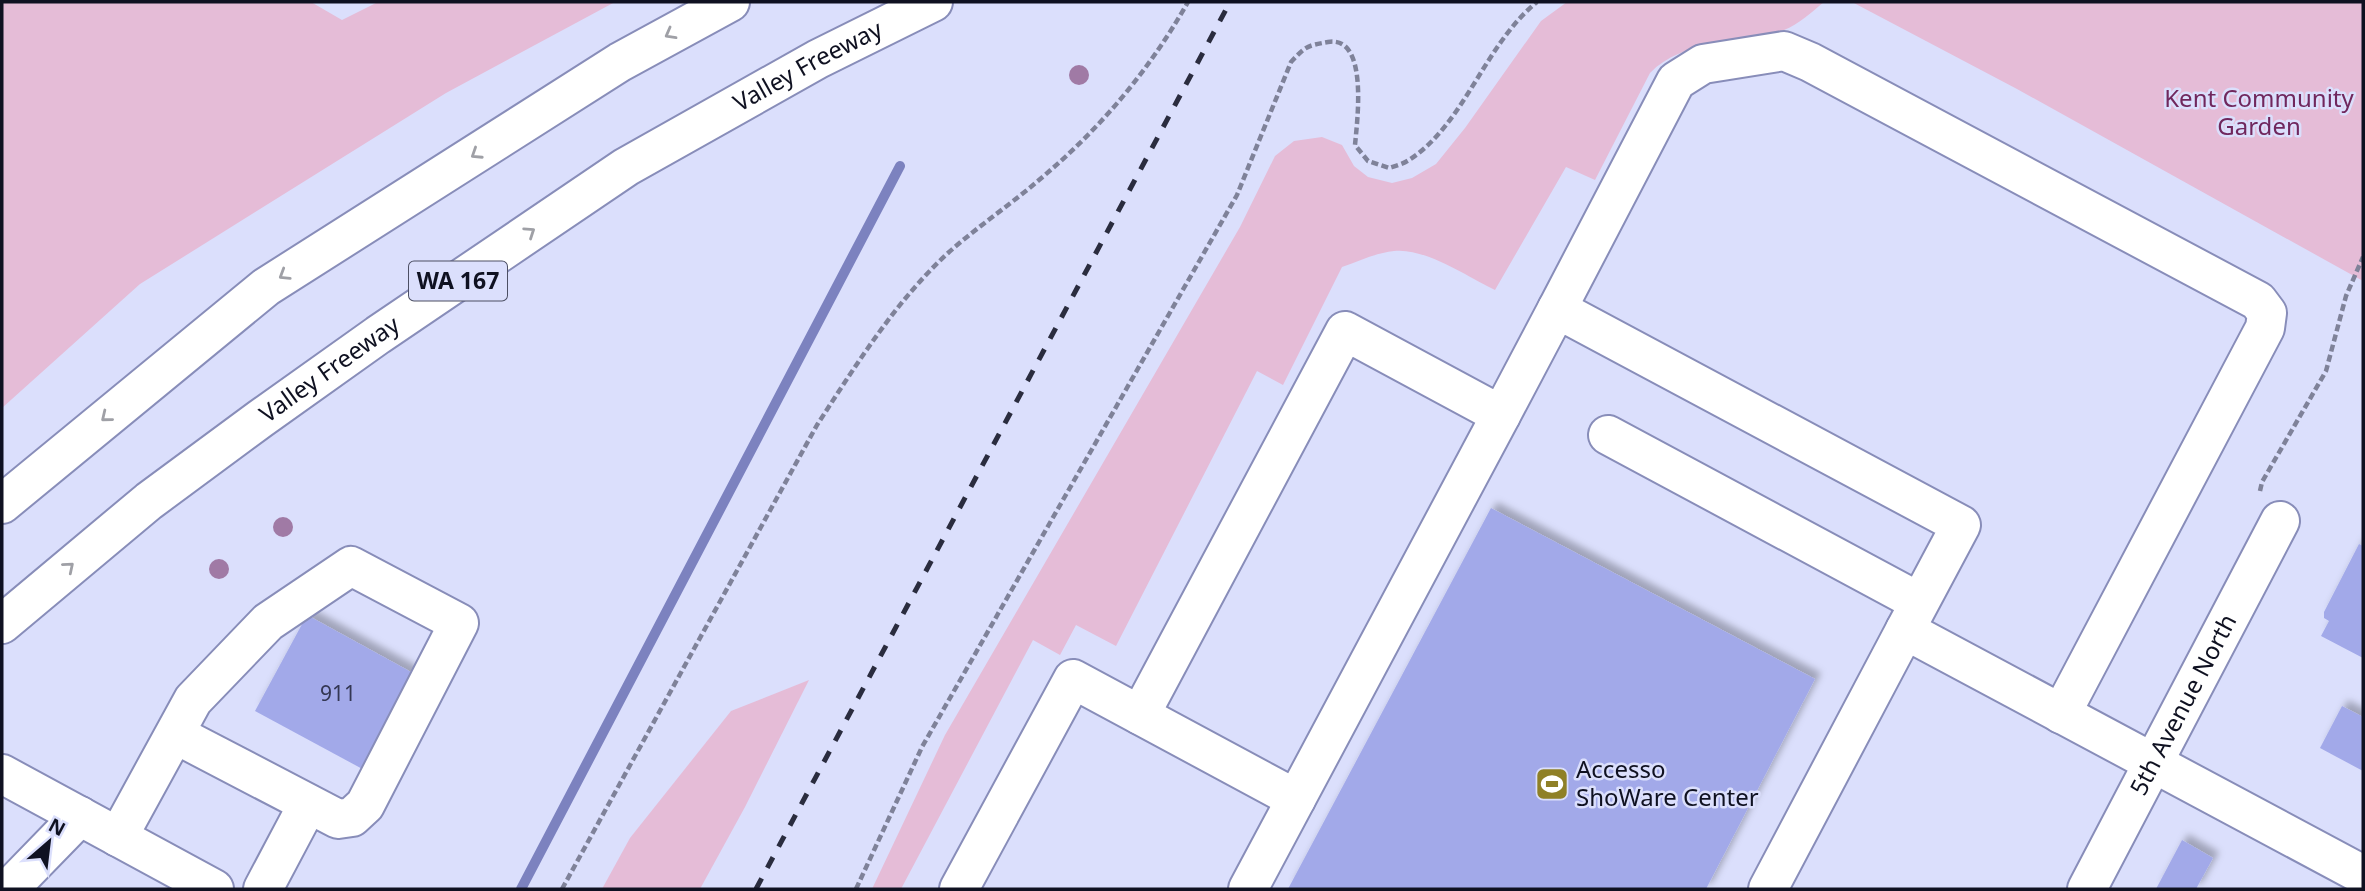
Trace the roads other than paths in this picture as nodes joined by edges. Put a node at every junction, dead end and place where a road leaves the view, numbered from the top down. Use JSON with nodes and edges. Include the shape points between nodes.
{"nodes":[{"id":1,"x":730,"y":2,"type":"edge"},
{"id":2,"x":933,"y":2,"type":"edge"},
{"id":3,"x":1557,"y":309,"type":"junction"},
{"id":4,"x":1501,"y":415,"type":"junction"},
{"id":5,"x":1608,"y":435,"type":"dead end"},
{"id":6,"x":2,"y":504,"type":"edge"},
{"id":7,"x":2280,"y":521,"type":"road end"},
{"id":8,"x":1912,"y":616,"type":"junction"},
{"id":9,"x":9,"y":618,"type":"edge"},
{"id":10,"x":2060,"y":714,"type":"junction"},
{"id":11,"x":1140,"y":715,"type":"junction"},
{"id":12,"x":174,"y":734,"type":"junction"},
{"id":13,"x":2152,"y":763,"type":"junction"},
{"id":14,"x":2,"y":774,"type":"edge"},
{"id":15,"x":1296,"y":799,"type":"junction"},
{"id":16,"x":309,"y":804,"type":"junction"},
{"id":17,"x":80,"y":816,"type":"junction"},
{"id":18,"x":118,"y":837,"type":"junction"},
{"id":19,"x":2363,"y":875,"type":"edge"},
{"id":20,"x":9,"y":889,"type":"edge"},
{"id":21,"x":214,"y":889,"type":"edge"},
{"id":22,"x":263,"y":889,"type":"edge"},
{"id":23,"x":959,"y":889,"type":"edge"},
{"id":24,"x":1248,"y":889,"type":"edge"},
{"id":25,"x":1768,"y":889,"type":"edge"},
{"id":26,"x":2087,"y":889,"type":"edge"}],
"edges":[{"from":1,"to":6,"type":"main road","one_way":true,"via":[[620,62],[266,287]]},
{"from":9,"to":2,"type":"main road","name":"Valley Freeway","number":"WA 167","one_way":true,"via":[[149,501],[260,419],[626,167],[818,59]]},
{"from":3,"to":4,"type":"main road"},
{"from":3,"to":8,"type":"main road","via":[[1961,525]]},
{"from":3,"to":10,"type":"main road","via":[[1676,81],[1703,64],[1784,51],[2258,301],[2267,313],[2265,328]]},
{"from":4,"to":11,"type":"main road","via":[[1345,331]]},
{"from":4,"to":15,"type":"main road"},
{"from":5,"to":8,"type":"main road"},
{"from":7,"to":13,"type":"main road","name":"5th Avenue North"},
{"from":8,"to":10,"type":"main road"},
{"from":8,"to":25,"type":"main road"},
{"from":10,"to":13,"type":"main road"},
{"from":11,"to":15,"type":"main road"},
{"from":11,"to":23,"type":"main road","via":[[1073,679]]},
{"from":12,"to":16,"type":"main road"},
{"from":12,"to":16,"type":"main road","via":[[193,700],[268,622],[351,566],[459,623],[365,806],[352,817],[338,819]]},
{"from":12,"to":18,"type":"main road"},
{"from":13,"to":19,"type":"main road"},
{"from":13,"to":26,"type":"main road","name":"5th Avenue North"},
{"from":14,"to":17,"type":"main road"},
{"from":15,"to":24,"type":"main road"},
{"from":16,"to":22,"type":"main road"},
{"from":17,"to":18,"type":"main road"},
{"from":17,"to":20,"type":"main road"},
{"from":18,"to":21,"type":"main road"}]}
